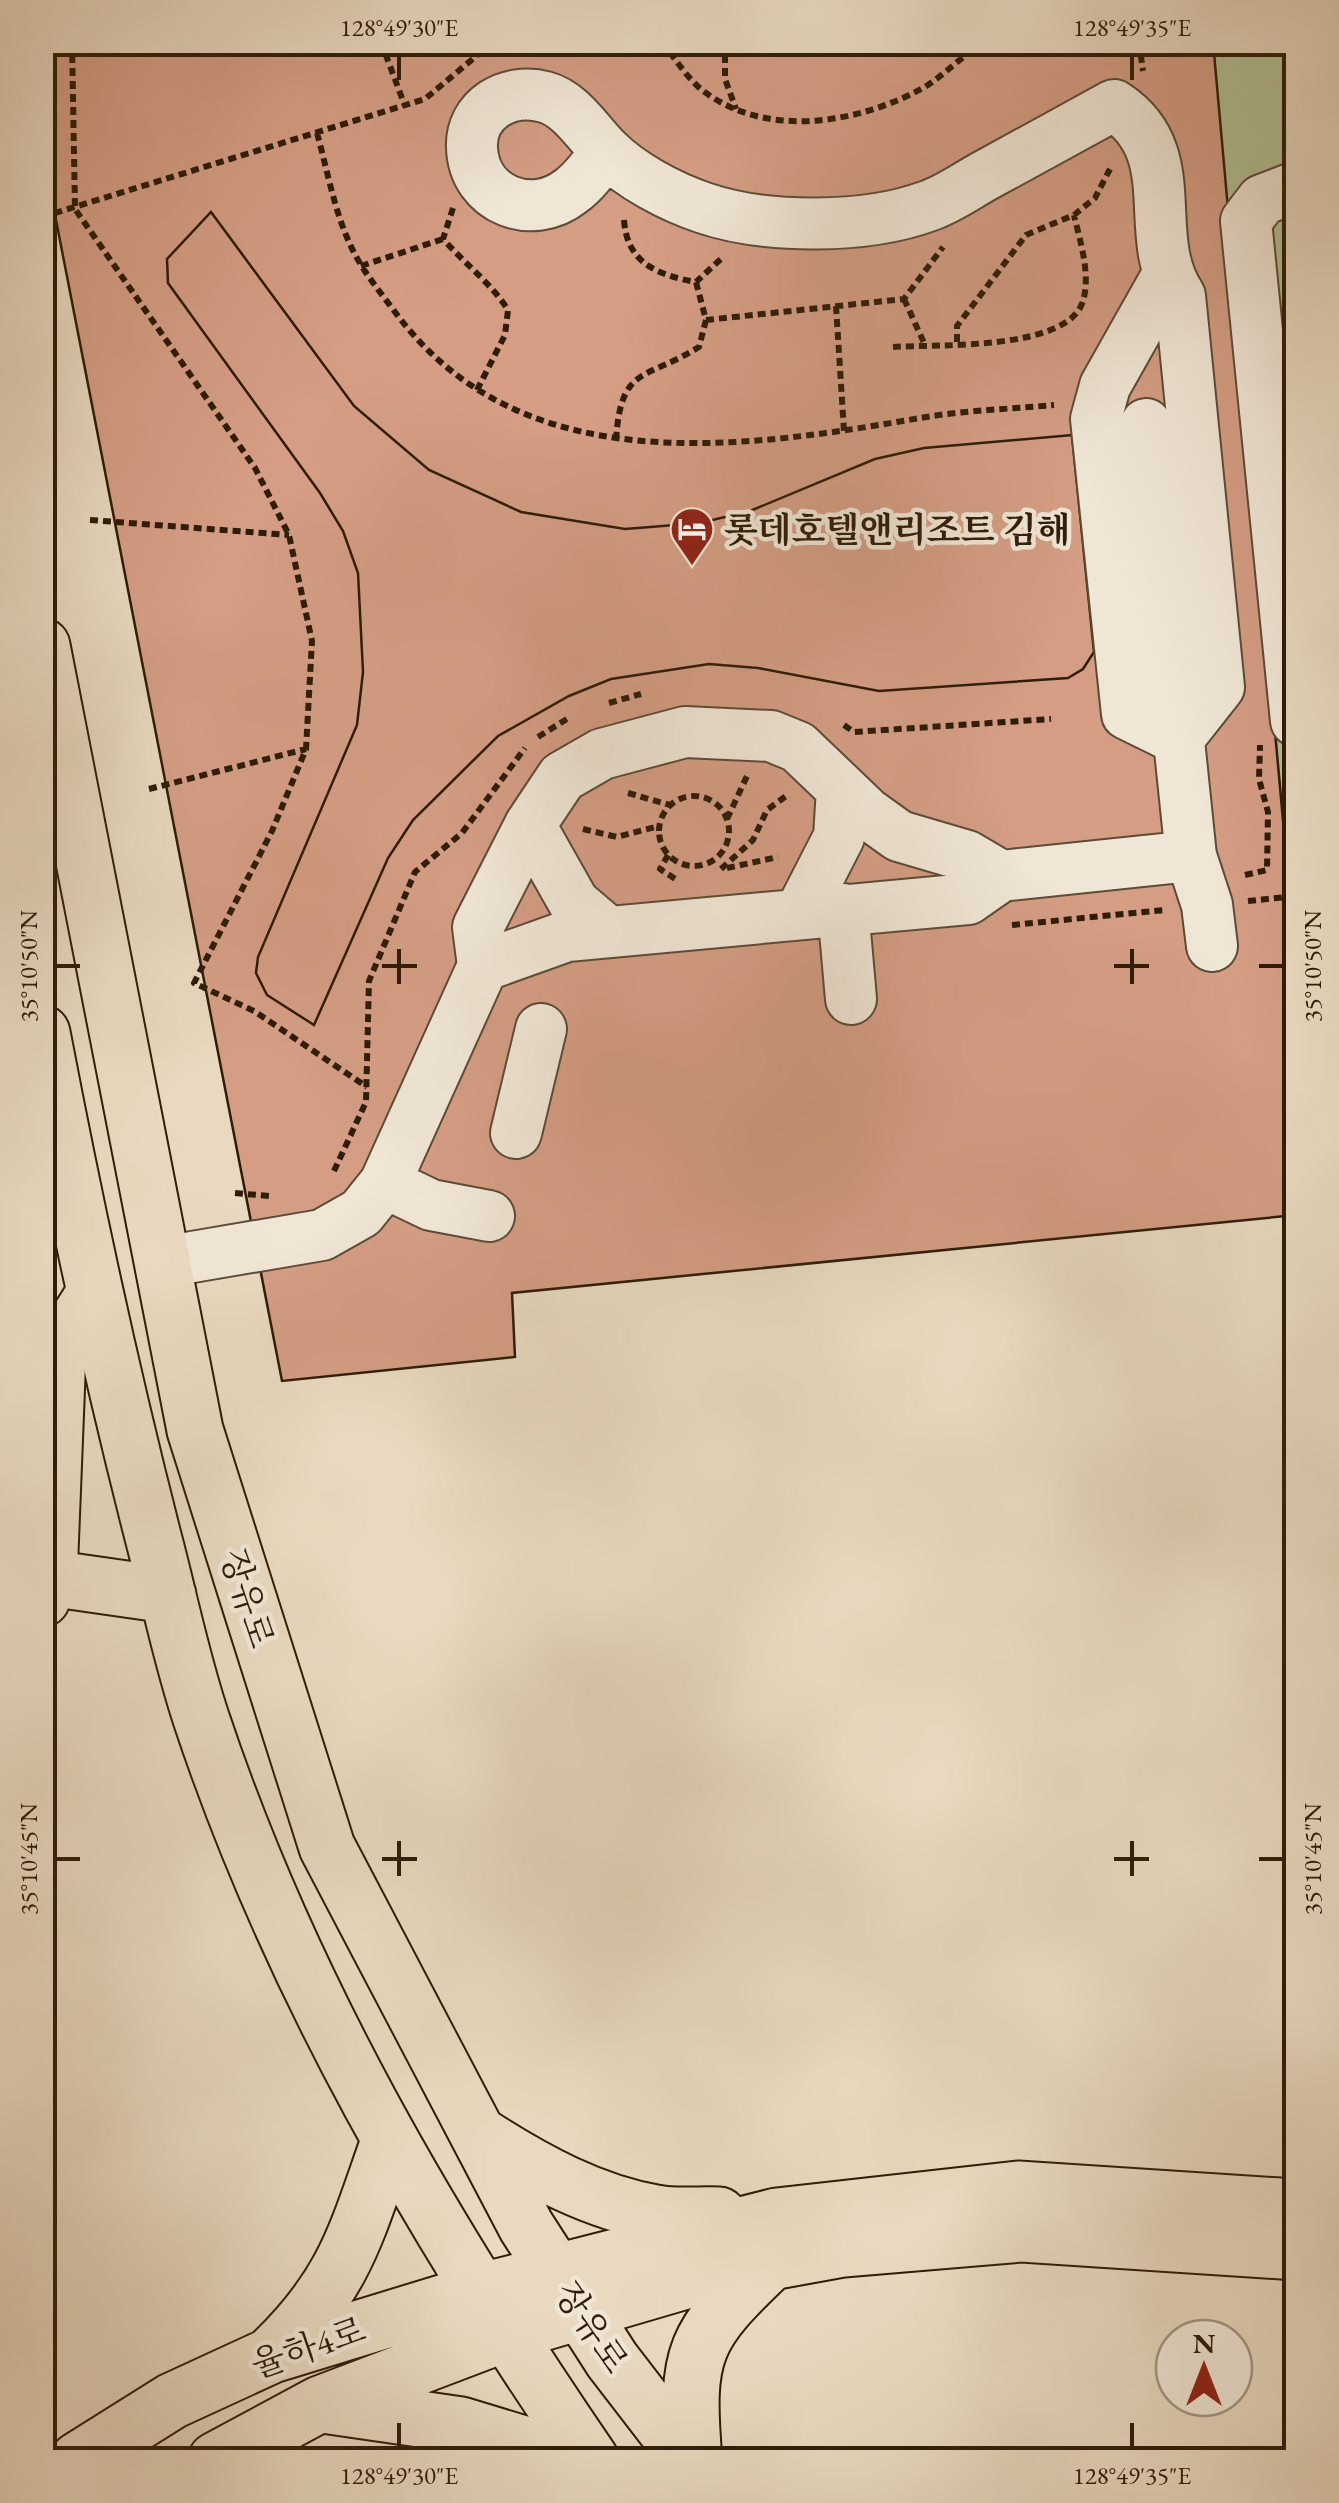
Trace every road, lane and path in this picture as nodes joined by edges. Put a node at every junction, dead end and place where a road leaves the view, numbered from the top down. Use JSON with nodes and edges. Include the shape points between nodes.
{"nodes":[{"id":1,"x":72,"y":42,"type":"edge"},
{"id":2,"x":381,"y":42,"type":"edge"},
{"id":3,"x":493,"y":42,"type":"edge"},
{"id":4,"x":662,"y":42,"type":"edge"},
{"id":5,"x":725,"y":42,"type":"edge"},
{"id":6,"x":962,"y":42,"type":"edge"},
{"id":7,"x":985,"y":42,"type":"edge"},
{"id":8,"x":962,"y":55,"type":"junction"},
{"id":9,"x":405,"y":106,"type":"junction"},
{"id":10,"x":736,"y":109,"type":"junction"},
{"id":11,"x":1136,"y":119,"type":"junction"},
{"id":12,"x":317,"y":134,"type":"junction"},
{"id":13,"x":606,"y":152,"type":"junction"},
{"id":14,"x":482,"y":180,"type":"junction"},
{"id":15,"x":1296,"y":187,"type":"edge"},
{"id":16,"x":945,"y":197,"type":"junction"},
{"id":17,"x":75,"y":209,"type":"junction"},
{"id":18,"x":1074,"y":215,"type":"junction"},
{"id":19,"x":42,"y":217,"type":"edge"},
{"id":20,"x":443,"y":240,"type":"junction"},
{"id":21,"x":361,"y":266,"type":"junction"},
{"id":22,"x":1167,"y":276,"type":"junction"},
{"id":23,"x":696,"y":282,"type":"dead end"},
{"id":24,"x":904,"y":298,"type":"junction"},
{"id":25,"x":836,"y":306,"type":"junction"},
{"id":26,"x":706,"y":320,"type":"junction"},
{"id":27,"x":957,"y":342,"type":"junction"},
{"id":28,"x":925,"y":345,"type":"junction"},
{"id":29,"x":894,"y":348,"type":"dead end"},
{"id":30,"x":476,"y":392,"type":"junction"},
{"id":31,"x":1059,"y":405,"type":"dead end"},
{"id":32,"x":1146,"y":424,"type":"dead end"},
{"id":33,"x":844,"y":431,"type":"junction"},
{"id":34,"x":616,"y":440,"type":"junction"},
{"id":35,"x":90,"y":520,"type":"dead end"},
{"id":36,"x":289,"y":535,"type":"junction"},
{"id":37,"x":42,"y":646,"type":"edge"},
{"id":38,"x":1296,"y":721,"type":"edge"},
{"id":39,"x":1178,"y":739,"type":"junction"},
{"id":40,"x":306,"y":749,"type":"junction"},
{"id":41,"x":737,"y":769,"type":"dead end"},
{"id":42,"x":624,"y":782,"type":"dead end"},
{"id":43,"x":694,"y":782,"type":"dead end"},
{"id":44,"x":149,"y":789,"type":"dead end"},
{"id":45,"x":842,"y":789,"type":"junction"},
{"id":46,"x":790,"y":793,"type":"dead end"},
{"id":47,"x":692,"y":796,"type":"junction"},
{"id":48,"x":670,"y":805,"type":"junction"},
{"id":49,"x":727,"y":818,"type":"junction"},
{"id":50,"x":551,"y":822,"type":"junction"},
{"id":51,"x":659,"y":826,"type":"junction"},
{"id":52,"x":790,"y":850,"type":"dead end"},
{"id":53,"x":668,"y":854,"type":"junction"},
{"id":54,"x":1190,"y":856,"type":"junction"},
{"id":55,"x":1000,"y":876,"type":"junction"},
{"id":56,"x":684,"y":888,"type":"dead end"},
{"id":57,"x":1296,"y":896,"type":"edge"},
{"id":58,"x":1237,"y":902,"type":"dead end"},
{"id":59,"x":1166,"y":910,"type":"dead end"},
{"id":60,"x":821,"y":911,"type":"junction"},
{"id":61,"x":996,"y":926,"type":"dead end"},
{"id":62,"x":608,"y":932,"type":"junction"},
{"id":63,"x":1212,"y":946,"type":"dead end"},
{"id":64,"x":484,"y":966,"type":"junction"},
{"id":65,"x":851,"y":999,"type":"dead end"},
{"id":66,"x":541,"y":1029,"type":"dead end"},
{"id":67,"x":42,"y":1033,"type":"edge"},
{"id":68,"x":367,"y":1086,"type":"dead end"},
{"id":69,"x":516,"y":1134,"type":"dead end"},
{"id":70,"x":385,"y":1183,"type":"junction"},
{"id":71,"x":489,"y":1216,"type":"dead end"},
{"id":72,"x":163,"y":1262,"type":"junction"},
{"id":73,"x":94,"y":1294,"type":"junction"},
{"id":74,"x":46,"y":1588,"type":"edge"},
{"id":75,"x":168,"y":1595,"type":"junction"},
{"id":76,"x":482,"y":2137,"type":"junction"},
{"id":77,"x":388,"y":2144,"type":"junction"},
{"id":78,"x":1296,"y":2207,"type":"edge"},
{"id":79,"x":774,"y":2239,"type":"junction"},
{"id":80,"x":1296,"y":2252,"type":"edge"},
{"id":81,"x":567,"y":2292,"type":"junction"},
{"id":82,"x":491,"y":2313,"type":"junction"},
{"id":83,"x":272,"y":2355,"type":"junction"},
{"id":84,"x":320,"y":2404,"type":"junction"},
{"id":85,"x":78,"y":2460,"type":"edge"},
{"id":86,"x":216,"y":2460,"type":"edge"},
{"id":87,"x":576,"y":2460,"type":"edge"},
{"id":88,"x":591,"y":2460,"type":"edge"},
{"id":89,"x":691,"y":2460,"type":"edge"}],
"edges":[{"from":1,"to":17,"type":"path"},
{"from":2,"to":9,"type":"path"},
{"from":3,"to":9,"type":"path","via":[[426,99]]},
{"from":4,"to":10,"type":"path","via":[[700,89]]},
{"from":5,"to":10,"type":"path","via":[[725,80]]},
{"from":6,"to":8,"type":"path"},
{"from":7,"to":8,"type":"path"},
{"from":8,"to":10,"type":"path","via":[[928,85],[838,120],[775,120]]},
{"from":9,"to":12,"type":"path"},
{"from":11,"to":16,"type":"lane","via":[[1114,104]]},
{"from":11,"to":18,"type":"path","via":[[1129,149],[1095,198]]},
{"from":11,"to":22,"type":"lane","via":[[1156,156]]},
{"from":12,"to":17,"type":"path"},
{"from":12,"to":21,"type":"path","via":[[347,240]]},
{"from":13,"to":14,"type":"lane","via":[[570,192],[548,203],[507,202]]},
{"from":13,"to":14,"type":"lane","via":[[584,124],[547,97],[512,95],[489,106],[475,124],[471,146]]},
{"from":13,"to":16,"type":"lane","via":[[704,208],[786,224],[859,220],[927,207]]},
{"from":14,"to":20,"type":"path","via":[[464,192],[447,218]]},
{"from":15,"to":38,"type":"lane","via":[[1262,200],[1246,222]]},
{"from":16,"to":24,"type":"path","via":[[951,214],[942,251]]},
{"from":17,"to":19,"type":"path"},
{"from":17,"to":36,"type":"path","via":[[255,468]]},
{"from":18,"to":27,"type":"path","via":[[1026,235],[957,326]]},
{"from":18,"to":27,"type":"path","via":[[1083,301],[1070,323],[1043,336]]},
{"from":20,"to":21,"type":"path"},
{"from":20,"to":30,"type":"path","via":[[508,310],[504,335]]},
{"from":21,"to":30,"type":"path","via":[[424,352]]},
{"from":22,"to":39,"type":"lane","via":[[1180,296],[1218,687]]},
{"from":22,"to":39,"type":"lane","via":[[1104,386],[1096,419],[1127,714]]},
{"from":23,"to":26,"type":"path"},
{"from":24,"to":25,"type":"path"},
{"from":24,"to":28,"type":"path"},
{"from":25,"to":26,"type":"path"},
{"from":25,"to":33,"type":"path"},
{"from":26,"to":34,"type":"path","via":[[699,347],[632,379],[618,405]]},
{"from":27,"to":28,"type":"path"},
{"from":28,"to":29,"type":"path"},
{"from":30,"to":34,"type":"path","via":[[544,421]]},
{"from":31,"to":33,"type":"path"},
{"from":32,"to":39,"type":"lane"},
{"from":33,"to":34,"type":"path","via":[[712,445]]},
{"from":35,"to":36,"type":"path"},
{"from":36,"to":40,"type":"path","via":[[312,641]]},
{"from":37,"to":72,"type":"main road","name":"장유로"},
{"from":39,"to":54,"type":"lane"},
{"from":40,"to":44,"type":"path"},
{"from":40,"to":68,"type":"path","via":[[272,832],[194,983],[254,1011]]},
{"from":41,"to":49,"type":"path","via":[[750,771]]},
{"from":42,"to":48,"type":"path","via":[[628,794]]},
{"from":43,"to":47,"type":"path"},
{"from":45,"to":50,"type":"lane","via":[[798,747],[770,736],[685,732],[602,754],[562,777]]},
{"from":45,"to":55,"type":"lane","via":[[899,836],[967,856]]},
{"from":45,"to":60,"type":"lane","via":[[839,837]]},
{"from":46,"to":52,"type":"path","via":[[767,810],[752,840],[722,869],[770,862]]},
{"from":47,"to":48,"type":"path"},
{"from":47,"to":49,"type":"path","via":[[713,801]]},
{"from":48,"to":51,"type":"path"},
{"from":49,"to":53,"type":"path","via":[[728,840],[716,858],[695,866]]},
{"from":50,"to":51,"type":"path","via":[[618,836]]},
{"from":50,"to":62,"type":"lane","via":[[548,864],[574,903]]},
{"from":50,"to":64,"type":"lane","via":[[478,927]]},
{"from":51,"to":53,"type":"path"},
{"from":53,"to":56,"type":"path","via":[[660,869]]},
{"from":54,"to":55,"type":"lane"},
{"from":54,"to":63,"type":"lane","via":[[1208,905]]},
{"from":55,"to":60,"type":"lane","via":[[968,899]]},
{"from":57,"to":58,"type":"path"},
{"from":59,"to":61,"type":"path"},
{"from":60,"to":62,"type":"lane"},
{"from":60,"to":65,"type":"lane"},
{"from":62,"to":64,"type":"lane","via":[[567,936]]},
{"from":64,"to":70,"type":"lane"},
{"from":66,"to":69,"type":"lane"},
{"from":67,"to":73,"type":"main road","name":"장유로"},
{"from":70,"to":71,"type":"lane","via":[[431,1205]]},
{"from":70,"to":72,"type":"lane","via":[[361,1213],[322,1235]]},
{"from":72,"to":76,"type":"main road","name":"장유로","via":[[195,1430],[327,1847]]},
{"from":73,"to":74,"type":"main road","via":[[58,1351]]},
{"from":73,"to":75,"type":"main road","name":"장유로"},
{"from":74,"to":75,"type":"main road"},
{"from":75,"to":77,"type":"main road","name":"장유로","via":[[201,1719],[262,1882]]},
{"from":76,"to":79,"type":"main road","via":[[544,2176],[656,2213]]},
{"from":76,"to":81,"type":"main road","name":"장유로"},
{"from":77,"to":82,"type":"main road","name":"장유로"},
{"from":77,"to":83,"type":"main road","via":[[355,2244],[315,2312]]},
{"from":78,"to":79,"type":"main road","via":[[1018,2189]]},
{"from":79,"to":80,"type":"main road","via":[[843,2249],[1022,2234]]},
{"from":79,"to":81,"type":"main road","name":"율하4로","via":[[698,2277]]},
{"from":79,"to":89,"type":"main road","via":[[697,2346]]},
{"from":81,"to":82,"type":"main road","name":"율하4로"},
{"from":81,"to":89,"type":"main road","name":"장유로"},
{"from":82,"to":83,"type":"main road","name":"율하4로"},
{"from":82,"to":84,"type":"main road","name":"율하4로"},
{"from":82,"to":88,"type":"main road","name":"장유로"},
{"from":83,"to":85,"type":"main road","name":"율하4로","via":[[172,2401]]},
{"from":84,"to":86,"type":"main road","name":"율하4로"},
{"from":84,"to":87,"type":"main road","via":[[461,2425]]}]}
